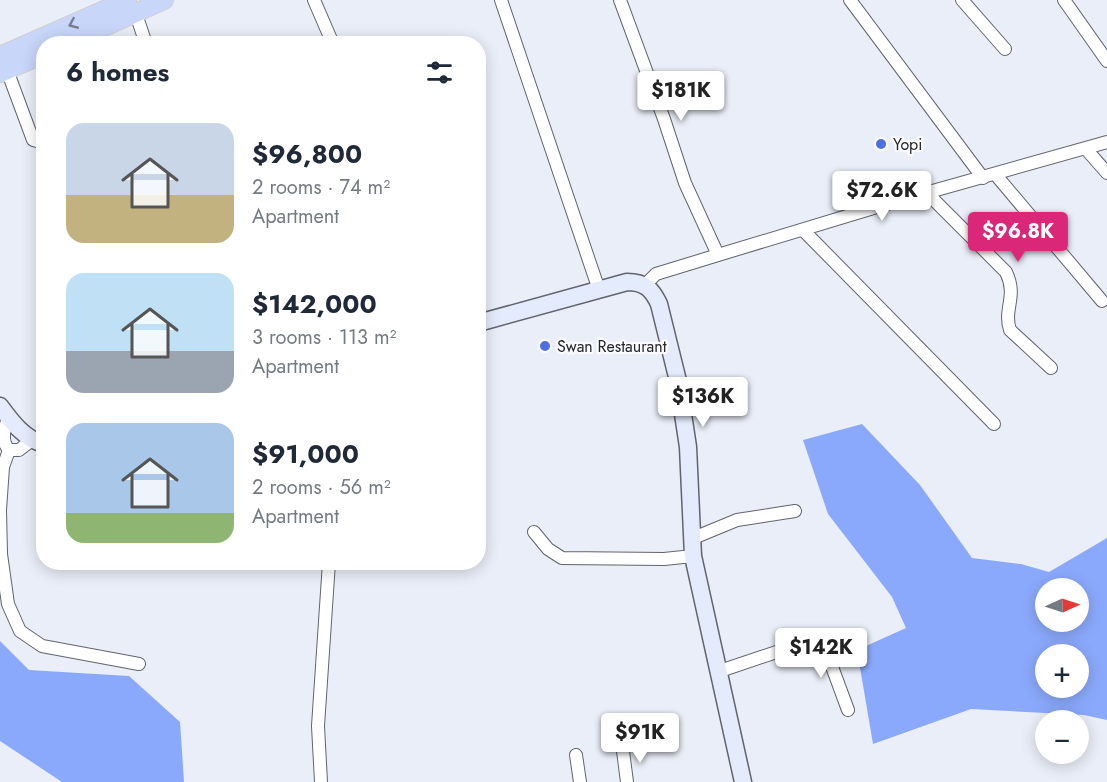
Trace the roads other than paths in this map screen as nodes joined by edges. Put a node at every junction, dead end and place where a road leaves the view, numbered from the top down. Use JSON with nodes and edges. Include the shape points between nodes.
{"nodes":[{"id":1,"x":164,"y":0,"type":"edge"},
{"id":2,"x":314,"y":0,"type":"edge"},
{"id":3,"x":501,"y":0,"type":"edge"},
{"id":4,"x":620,"y":0,"type":"edge"},
{"id":5,"x":850,"y":0,"type":"edge"},
{"id":6,"x":962,"y":0,"type":"edge"},
{"id":7,"x":1064,"y":0,"type":"edge"},
{"id":8,"x":131,"y":7,"type":"edge"},
{"id":9,"x":60,"y":36,"type":"edge"},
{"id":10,"x":81,"y":36,"type":"edge"},
{"id":11,"x":143,"y":36,"type":"edge"},
{"id":12,"x":330,"y":36,"type":"edge"},
{"id":13,"x":36,"y":46,"type":"edge"},
{"id":14,"x":1005,"y":49,"type":"dead end"},
{"id":15,"x":36,"y":55,"type":"edge"},
{"id":16,"x":2,"y":60,"type":"edge"},
{"id":17,"x":1107,"y":60,"type":"edge"},
{"id":18,"x":36,"y":141,"type":"edge"},
{"id":19,"x":1107,"y":142,"type":"edge"},
{"id":20,"x":1086,"y":149,"type":"junction"},
{"id":21,"x":1107,"y":173,"type":"edge"},
{"id":22,"x":989,"y":176,"type":"junction"},
{"id":23,"x":927,"y":193,"type":"junction"},
{"id":24,"x":803,"y":230,"type":"junction"},
{"id":25,"x":718,"y":255,"type":"junction"},
{"id":26,"x":645,"y":285,"type":"junction"},
{"id":27,"x":599,"y":290,"type":"junction"},
{"id":28,"x":1102,"y":301,"type":"dead end"},
{"id":29,"x":486,"y":321,"type":"edge"},
{"id":30,"x":1051,"y":368,"type":"dead end"},
{"id":31,"x":4,"y":411,"type":"edge"},
{"id":32,"x":994,"y":424,"type":"dead end"},
{"id":33,"x":36,"y":440,"type":"edge"},
{"id":34,"x":36,"y":443,"type":"edge"},
{"id":35,"x":9,"y":450,"type":"junction"},
{"id":36,"x":795,"y":511,"type":"dead end"},
{"id":37,"x":534,"y":532,"type":"dead end"},
{"id":38,"x":692,"y":548,"type":"junction"},
{"id":39,"x":328,"y":570,"type":"edge"},
{"id":40,"x":139,"y":664,"type":"dead end"},
{"id":41,"x":720,"y":671,"type":"junction"},
{"id":42,"x":848,"y":710,"type":"dead end"},
{"id":43,"x":623,"y":751,"type":"dead end"},
{"id":44,"x":576,"y":755,"type":"dead end"},
{"id":45,"x":321,"y":782,"type":"edge"},
{"id":46,"x":580,"y":782,"type":"edge"},
{"id":47,"x":627,"y":782,"type":"edge"},
{"id":48,"x":743,"y":782,"type":"edge"}],
"edges":[{"from":1,"to":8,"type":"main road"},
{"from":2,"to":12,"type":"street"},
{"from":3,"to":27,"type":"street"},
{"from":4,"to":25,"type":"street","via":[[685,183]]},
{"from":5,"to":22,"type":"street"},
{"from":6,"to":14,"type":"street"},
{"from":7,"to":17,"type":"street"},
{"from":8,"to":9,"type":"main road","one_way":true},
{"from":8,"to":10,"type":"main road"},
{"from":8,"to":11,"type":"street"},
{"from":13,"to":16,"type":"main road","one_way":true},
{"from":15,"to":16,"type":"main road"},
{"from":16,"to":18,"type":"street","via":[[28,130]]},
{"from":19,"to":20,"type":"street"},
{"from":20,"to":21,"type":"street"},
{"from":20,"to":22,"type":"street"},
{"from":22,"to":23,"type":"street"},
{"from":22,"to":28,"type":"street"},
{"from":23,"to":24,"type":"street"},
{"from":23,"to":30,"type":"street","via":[[1006,272],[1012,294],[1010,330]]},
{"from":24,"to":25,"type":"street"},
{"from":24,"to":32,"type":"street"},
{"from":25,"to":26,"type":"street","via":[[656,274]]},
{"from":26,"to":27,"type":"street","via":[[627,282]]},
{"from":26,"to":38,"type":"street","via":[[659,304],[678,381],[688,447]]},
{"from":27,"to":29,"type":"street"},
{"from":31,"to":33,"type":"street"},
{"from":31,"to":35,"type":"street","via":[[4,444]]},
{"from":34,"to":35,"type":"street"},
{"from":35,"to":40,"type":"street","via":[[3,467],[1,554],[8,604],[20,631],[42,646]]},
{"from":36,"to":38,"type":"street","via":[[737,520]]},
{"from":37,"to":38,"type":"street","via":[[562,558],[664,559]]},
{"from":38,"to":41,"type":"street"},
{"from":39,"to":45,"type":"street","via":[[318,726]]},
{"from":41,"to":42,"type":"street","via":[[821,638]]},
{"from":41,"to":48,"type":"street"},
{"from":43,"to":47,"type":"street"},
{"from":44,"to":46,"type":"street"}]}
